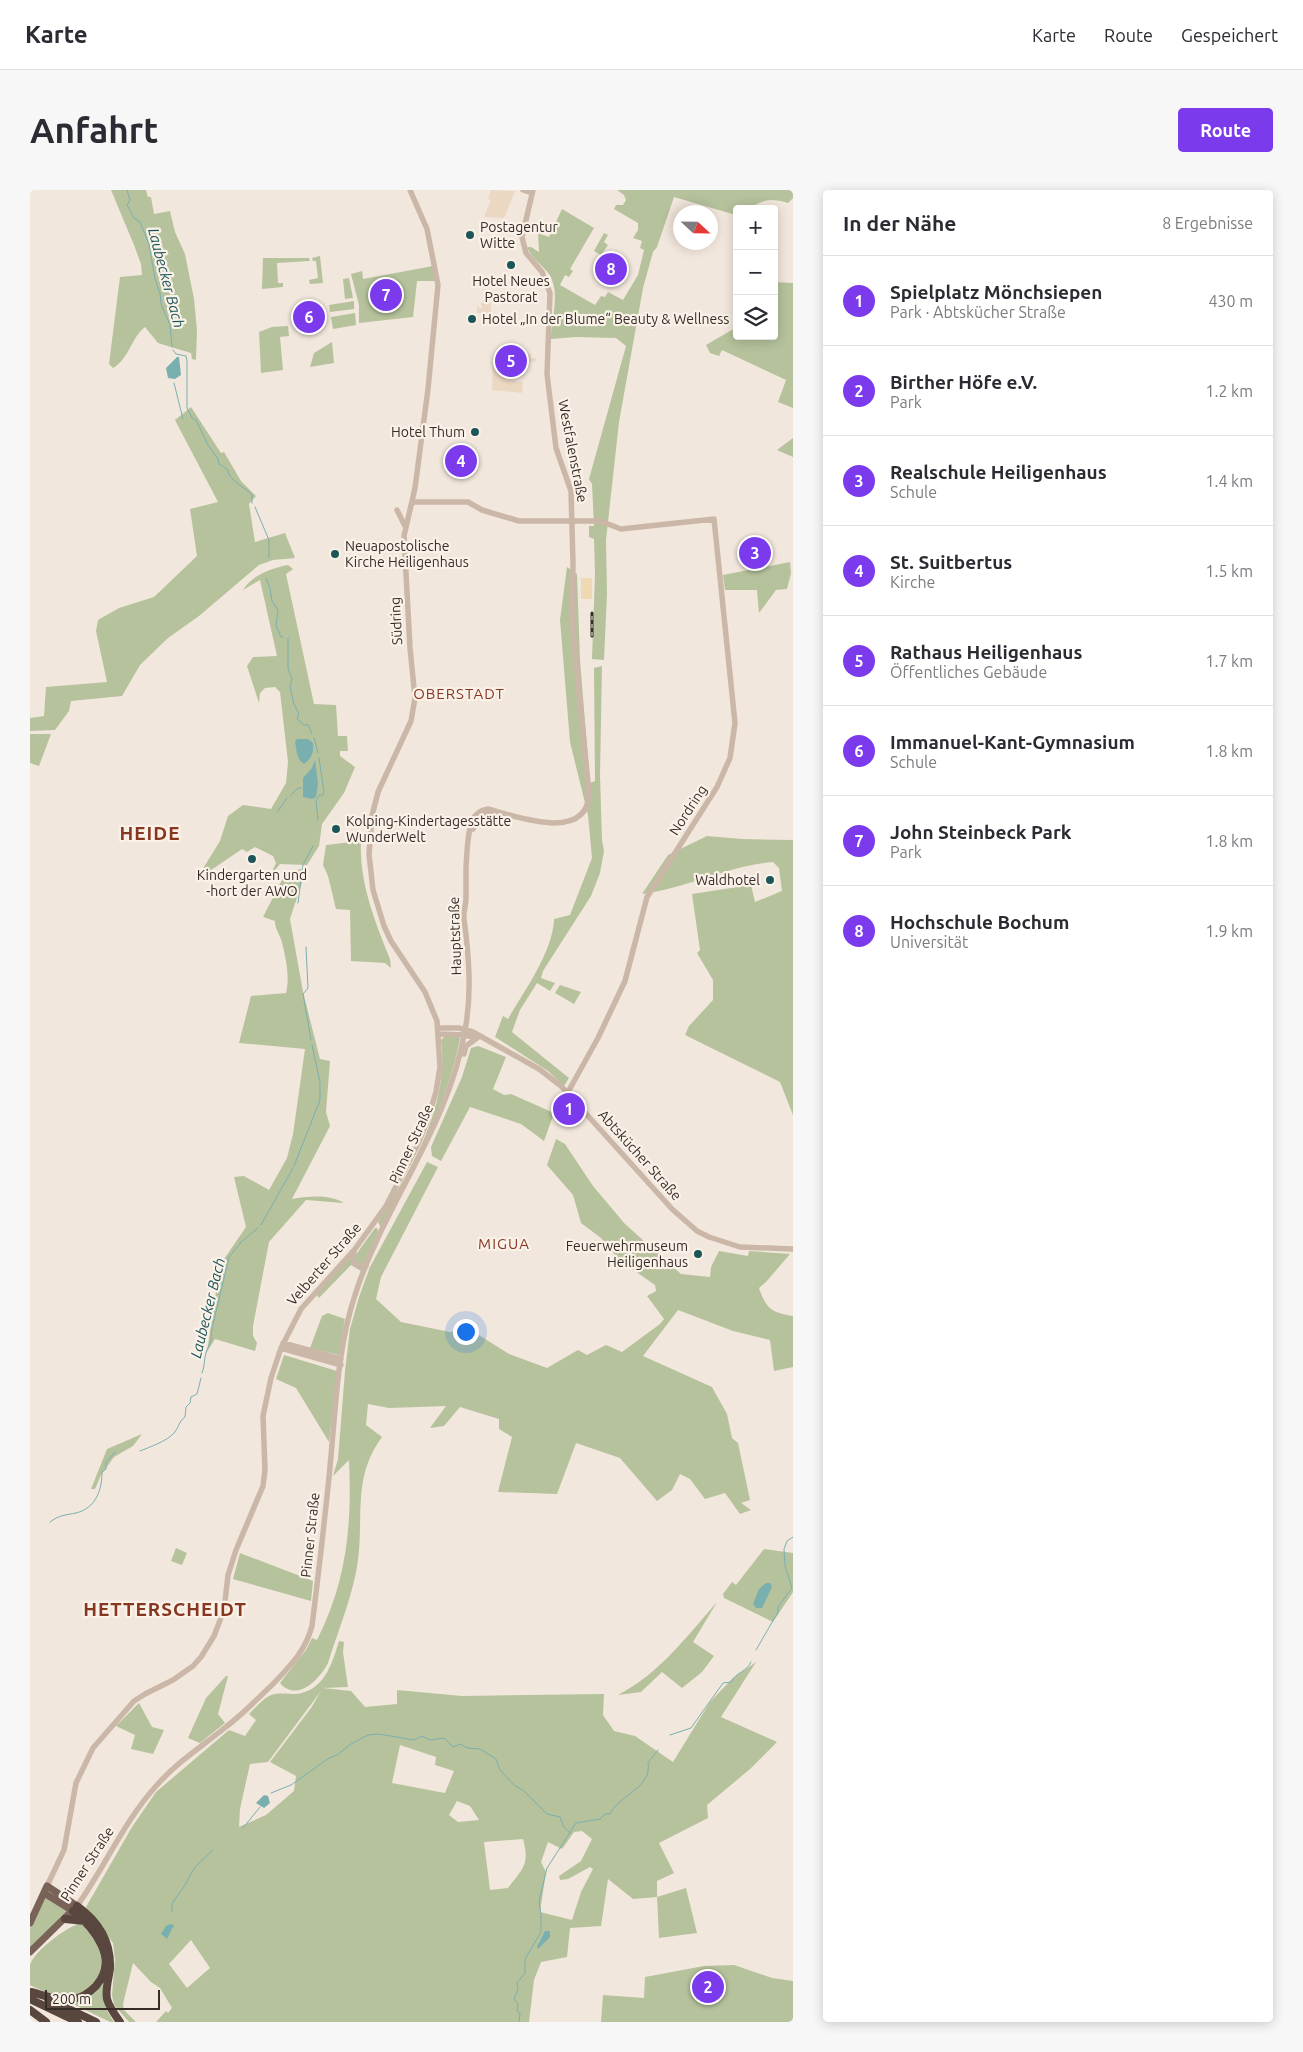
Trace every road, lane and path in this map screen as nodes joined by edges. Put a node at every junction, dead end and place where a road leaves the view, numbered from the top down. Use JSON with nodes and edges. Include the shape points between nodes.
{"nodes":[{"id":1,"x":410,"y":190,"type":"edge"},
{"id":2,"x":523,"y":190,"type":"edge"},
{"id":3,"x":533,"y":192,"type":"edge"},
{"id":4,"x":412,"y":502,"type":"junction"},
{"id":5,"x":396,"y":510,"type":"dead end"},
{"id":6,"x":573,"y":522,"type":"junction"},
{"id":7,"x":405,"y":526,"type":"junction"},
{"id":8,"x":503,"y":813,"type":"junction"},
{"id":9,"x":470,"y":835,"type":"junction"},
{"id":10,"x":439,"y":1031,"type":"junction"},
{"id":11,"x":465,"y":1032,"type":"junction"},
{"id":12,"x":481,"y":1039,"type":"junction"},
{"id":13,"x":568,"y":1092,"type":"junction"},
{"id":14,"x":445,"y":1100,"type":"junction"},
{"id":15,"x":376,"y":1222,"type":"junction"},
{"id":16,"x":382,"y":1232,"type":"junction"},
{"id":17,"x":355,"y":1249,"type":"junction"},
{"id":18,"x":793,"y":1249,"type":"edge"},
{"id":19,"x":366,"y":1266,"type":"junction"},
{"id":20,"x":282,"y":1346,"type":"junction"},
{"id":21,"x":341,"y":1362,"type":"junction"},
{"id":22,"x":45,"y":1890,"type":"junction"},
{"id":23,"x":75,"y":1908,"type":"junction"},
{"id":24,"x":65,"y":1920,"type":"junction"},
{"id":25,"x":85,"y":1921,"type":"junction"},
{"id":26,"x":30,"y":1923,"type":"edge"},
{"id":27,"x":30,"y":1952,"type":"edge"},
{"id":28,"x":31,"y":1994,"type":"edge"},
{"id":29,"x":30,"y":2010,"type":"edge"},
{"id":30,"x":46,"y":2022,"type":"edge"},
{"id":31,"x":78,"y":2022,"type":"edge"},
{"id":32,"x":96,"y":2022,"type":"edge"},
{"id":33,"x":120,"y":2022,"type":"edge"}],
"edges":[{"from":1,"to":4,"type":"street","name":"Südring","via":[[427,229],[438,285]]},
{"from":2,"to":3,"type":"street"},
{"from":3,"to":6,"type":"street","name":"Westfalenstraße","via":[[522,242],[528,257],[542,272],[549,290],[547,382],[556,448],[571,491]]},
{"from":4,"to":6,"type":"street","via":[[471,503],[482,510],[519,521]]},
{"from":4,"to":7,"type":"street","name":"Südring"},
{"from":5,"to":7,"type":"street"},
{"from":6,"to":8,"type":"street","name":"Westfalenstraße","via":[[572,620],[588,804],[582,814],[566,822]]},
{"from":6,"to":13,"type":"street","name":"Nordring","via":[[603,522],[624,529],[714,519],[734,723],[730,758],[717,787],[647,897],[625,981]]},
{"from":7,"to":10,"type":"street","name":"Südring","via":[[414,704],[410,723],[378,792],[370,830],[369,865],[384,926],[425,992]]},
{"from":8,"to":9,"type":"street","name":"Hauptstraße","via":[[482,816]]},
{"from":8,"to":9,"type":"street","name":"Hauptstraße","via":[[481,810],[472,822]]},
{"from":9,"to":11,"type":"street","name":"Hauptstraße","via":[[464,919],[469,994]]},
{"from":10,"to":11,"type":"street","name":"Abtskücher Straße"},
{"from":10,"to":15,"type":"street","name":"Velberter Straße","via":[[439,1078],[433,1106],[406,1170]]},
{"from":11,"to":12,"type":"street","name":"Abtskücher Straße"},
{"from":11,"to":14,"type":"street","name":"Pinner Straße"},
{"from":12,"to":13,"type":"street","name":"Abtskücher Straße","via":[[539,1069]]},
{"from":12,"to":14,"type":"street","via":[[466,1046],[455,1084]]},
{"from":13,"to":18,"type":"street","name":"Abtskücher Straße","via":[[672,1209],[698,1231],[740,1247]]},
{"from":14,"to":16,"type":"street","name":"Pinner Straße"},
{"from":15,"to":16,"type":"street"},
{"from":15,"to":17,"type":"street","name":"Velberter Straße"},
{"from":16,"to":19,"type":"street","name":"Pinner Straße"},
{"from":17,"to":19,"type":"street","via":[[354,1263]]},
{"from":17,"to":20,"type":"street","name":"Velberter Straße","via":[[301,1308]]},
{"from":19,"to":21,"type":"street","name":"Pinner Straße","via":[[346,1327]]},
{"from":20,"to":21,"type":"street"},
{"from":20,"to":22,"type":"street","name":"Velberter Straße","via":[[263,1416],[264,1486],[234,1556],[220,1624],[193,1666],[134,1701],[93,1748],[76,1783],[64,1850]]},
{"from":21,"to":23,"type":"street","name":"Pinner Straße","via":[[312,1626],[305,1646],[248,1709],[151,1791]]},
{"from":22,"to":23,"type":"main road"},
{"from":22,"to":26,"type":"main road","name":"Velberter Straße"},
{"from":23,"to":24,"type":"main road","name":"Pinner Straße"},
{"from":23,"to":25,"type":"highway"},
{"from":23,"to":33,"type":"highway","via":[[100,1929],[108,1945],[107,1998]]},
{"from":24,"to":25,"type":"highway"},
{"from":24,"to":27,"type":"main road","name":"Pinner Straße"},
{"from":25,"to":28,"type":"highway","via":[[96,1933],[106,1959],[96,1986],[82,1997],[73,1999]]},
{"from":28,"to":31,"type":"highway"},
{"from":28,"to":32,"type":"highway"},
{"from":29,"to":30,"type":"highway"}]}
